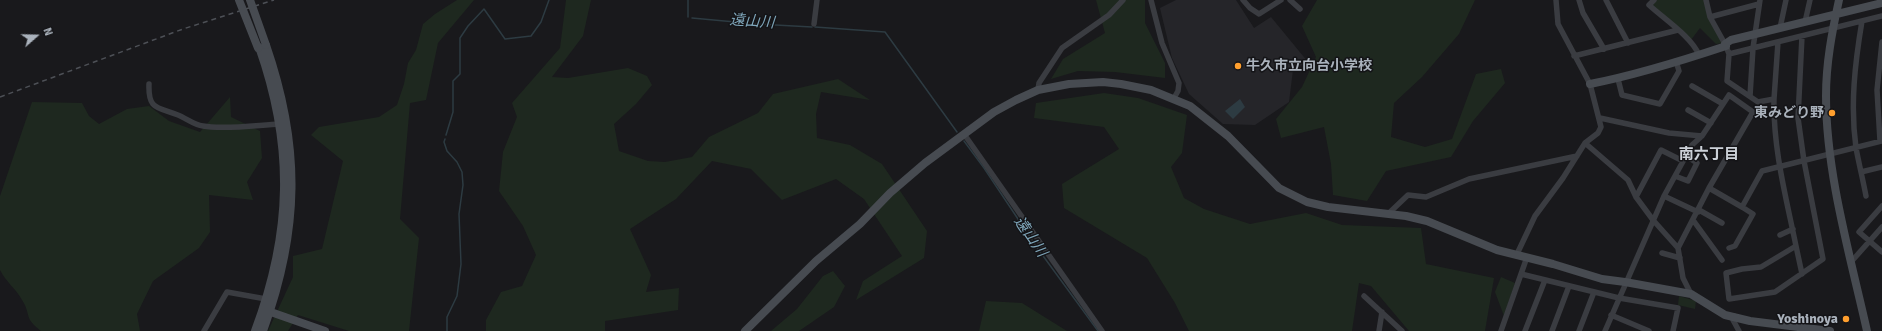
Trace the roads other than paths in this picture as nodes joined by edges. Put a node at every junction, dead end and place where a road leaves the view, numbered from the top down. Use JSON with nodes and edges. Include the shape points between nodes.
{"nodes":[{"id":1,"x":239,"y":0,"type":"edge"},
{"id":2,"x":243,"y":0,"type":"edge"},
{"id":3,"x":250,"y":0,"type":"edge"},
{"id":4,"x":253,"y":0,"type":"edge"},
{"id":5,"x":817,"y":0,"type":"edge"},
{"id":6,"x":1123,"y":0,"type":"edge"},
{"id":7,"x":1151,"y":0,"type":"edge"},
{"id":8,"x":1243,"y":0,"type":"edge"},
{"id":9,"x":1281,"y":0,"type":"edge"},
{"id":10,"x":1290,"y":0,"type":"edge"},
{"id":11,"x":1556,"y":0,"type":"edge"},
{"id":12,"x":1579,"y":0,"type":"edge"},
{"id":13,"x":1606,"y":0,"type":"edge"},
{"id":14,"x":1654,"y":0,"type":"edge"},
{"id":15,"x":1706,"y":0,"type":"edge"},
{"id":16,"x":1786,"y":0,"type":"edge"},
{"id":17,"x":1810,"y":0,"type":"edge"},
{"id":18,"x":1839,"y":0,"type":"edge"},
{"id":19,"x":1760,"y":2,"type":"edge"},
{"id":20,"x":1882,"y":3,"type":"edge"},
{"id":21,"x":1867,"y":4,"type":"edge"},
{"id":22,"x":1300,"y":9,"type":"dead end"},
{"id":23,"x":1836,"y":14,"type":"junction"},
{"id":24,"x":1882,"y":16,"type":"edge"},
{"id":25,"x":1710,"y":17,"type":"junction"},
{"id":26,"x":1862,"y":21,"type":"junction"},
{"id":27,"x":1805,"y":22,"type":"junction"},
{"id":28,"x":814,"y":24,"type":"dead end"},
{"id":29,"x":1780,"y":28,"type":"junction"},
{"id":30,"x":1832,"y":29,"type":"junction"},
{"id":31,"x":1678,"y":30,"type":"junction"},
{"id":32,"x":1754,"y":34,"type":"junction"},
{"id":33,"x":1802,"y":36,"type":"junction"},
{"id":34,"x":1778,"y":42,"type":"junction"},
{"id":35,"x":1882,"y":42,"type":"edge"},
{"id":36,"x":1628,"y":43,"type":"junction"},
{"id":37,"x":262,"y":46,"type":"junction"},
{"id":38,"x":1727,"y":48,"type":"junction"},
{"id":39,"x":1753,"y":48,"type":"junction"},
{"id":40,"x":1604,"y":49,"type":"junction"},
{"id":41,"x":1699,"y":55,"type":"junction"},
{"id":42,"x":1574,"y":56,"type":"junction"},
{"id":43,"x":1676,"y":61,"type":"junction"},
{"id":44,"x":268,"y":62,"type":"junction"},
{"id":45,"x":1618,"y":78,"type":"junction"},
{"id":46,"x":149,"y":84,"type":"dead end"},
{"id":47,"x":1590,"y":84,"type":"junction"},
{"id":48,"x":1692,"y":86,"type":"dead end"},
{"id":49,"x":1038,"y":90,"type":"junction"},
{"id":50,"x":1750,"y":96,"type":"junction"},
{"id":51,"x":1174,"y":98,"type":"junction"},
{"id":52,"x":1774,"y":99,"type":"junction"},
{"id":53,"x":1723,"y":104,"type":"junction"},
{"id":54,"x":1688,"y":110,"type":"dead end"},
{"id":55,"x":1600,"y":118,"type":"junction"},
{"id":56,"x":1711,"y":123,"type":"junction"},
{"id":57,"x":280,"y":124,"type":"junction"},
{"id":58,"x":964,"y":134,"type":"junction"},
{"id":59,"x":1702,"y":136,"type":"junction"},
{"id":60,"x":1881,"y":141,"type":"edge"},
{"id":61,"x":1585,"y":143,"type":"junction"},
{"id":62,"x":1856,"y":147,"type":"junction"},
{"id":63,"x":1830,"y":154,"type":"junction"},
{"id":64,"x":1577,"y":156,"type":"junction"},
{"id":65,"x":1684,"y":159,"type":"junction"},
{"id":66,"x":1804,"y":161,"type":"junction"},
{"id":67,"x":1779,"y":166,"type":"junction"},
{"id":68,"x":1882,"y":167,"type":"edge"},
{"id":69,"x":1861,"y":172,"type":"junction"},
{"id":70,"x":1675,"y":176,"type":"junction"},
{"id":71,"x":1709,"y":188,"type":"junction"},
{"id":72,"x":1636,"y":196,"type":"junction"},
{"id":73,"x":1664,"y":196,"type":"junction"},
{"id":74,"x":1866,"y":196,"type":"dead end"},
{"id":75,"x":1882,"y":206,"type":"edge"},
{"id":76,"x":1742,"y":207,"type":"junction"},
{"id":77,"x":1698,"y":211,"type":"junction"},
{"id":78,"x":1388,"y":214,"type":"junction"},
{"id":79,"x":1653,"y":220,"type":"junction"},
{"id":80,"x":1694,"y":220,"type":"junction"},
{"id":81,"x":1722,"y":223,"type":"dead end"},
{"id":82,"x":1882,"y":227,"type":"edge"},
{"id":83,"x":1792,"y":229,"type":"junction"},
{"id":84,"x":1780,"y":235,"type":"dead end"},
{"id":85,"x":1869,"y":242,"type":"junction"},
{"id":86,"x":1796,"y":246,"type":"junction"},
{"id":87,"x":1678,"y":248,"type":"junction"},
{"id":88,"x":1729,"y":248,"type":"dead end"},
{"id":89,"x":1882,"y":252,"type":"edge"},
{"id":90,"x":1662,"y":253,"type":"dead end"},
{"id":91,"x":1517,"y":254,"type":"junction"},
{"id":92,"x":1527,"y":257,"type":"junction"},
{"id":93,"x":1680,"y":258,"type":"junction"},
{"id":94,"x":1722,"y":260,"type":"dead end"},
{"id":95,"x":1851,"y":262,"type":"junction"},
{"id":96,"x":1521,"y":274,"type":"junction"},
{"id":97,"x":1802,"y":274,"type":"junction"},
{"id":98,"x":1545,"y":280,"type":"junction"},
{"id":99,"x":1625,"y":282,"type":"junction"},
{"id":100,"x":1569,"y":286,"type":"junction"},
{"id":101,"x":1594,"y":292,"type":"junction"},
{"id":102,"x":1691,"y":294,"type":"junction"},
{"id":103,"x":1364,"y":296,"type":"dead end"},
{"id":104,"x":1619,"y":298,"type":"junction"},
{"id":105,"x":266,"y":299,"type":"junction"},
{"id":106,"x":266,"y":310,"type":"junction"},
{"id":107,"x":1382,"y":312,"type":"junction"},
{"id":108,"x":1612,"y":316,"type":"junction"},
{"id":109,"x":1734,"y":316,"type":"junction"},
{"id":110,"x":204,"y":331,"type":"edge"},
{"id":111,"x":255,"y":331,"type":"edge"},
{"id":112,"x":263,"y":331,"type":"edge"},
{"id":113,"x":325,"y":331,"type":"edge"},
{"id":114,"x":745,"y":331,"type":"edge"},
{"id":115,"x":1102,"y":331,"type":"edge"},
{"id":116,"x":1379,"y":331,"type":"edge"},
{"id":117,"x":1402,"y":331,"type":"edge"},
{"id":118,"x":1502,"y":331,"type":"edge"},
{"id":119,"x":1525,"y":331,"type":"edge"},
{"id":120,"x":1552,"y":331,"type":"edge"},
{"id":121,"x":1579,"y":331,"type":"edge"},
{"id":122,"x":1605,"y":331,"type":"edge"},
{"id":123,"x":1649,"y":331,"type":"edge"},
{"id":124,"x":1673,"y":331,"type":"edge"},
{"id":125,"x":1739,"y":331,"type":"edge"},
{"id":126,"x":1830,"y":331,"type":"edge"},
{"id":127,"x":1867,"y":331,"type":"edge"}],
"edges":[{"from":1,"to":37,"type":"street","bridge":true},
{"from":2,"to":37,"type":"street","bridge":true},
{"from":3,"to":37,"type":"street","bridge":true},
{"from":4,"to":37,"type":"street","bridge":true},
{"from":5,"to":28,"type":"street"},
{"from":6,"to":49,"type":"street","via":[[1109,15],[1062,48],[1039,83]]},
{"from":7,"to":51,"type":"street","via":[[1162,43],[1179,83]]},
{"from":8,"to":9,"type":"street","via":[[1259,14]]},
{"from":10,"to":22,"type":"street"},
{"from":11,"to":42,"type":"street","via":[[1558,24]]},
{"from":12,"to":40,"type":"street","via":[[1583,13]]},
{"from":13,"to":36,"type":"street"},
{"from":14,"to":31,"type":"street","via":[[1649,5]]},
{"from":15,"to":25,"type":"street"},
{"from":16,"to":29,"type":"street"},
{"from":17,"to":27,"type":"street"},
{"from":18,"to":23,"type":"street"},
{"from":19,"to":25,"type":"street"},
{"from":19,"to":32,"type":"street"},
{"from":20,"to":21,"type":"street"},
{"from":21,"to":23,"type":"street"},
{"from":23,"to":27,"type":"street"},
{"from":23,"to":30,"type":"street"},
{"from":24,"to":26,"type":"street"},
{"from":25,"to":38,"type":"street"},
{"from":26,"to":30,"type":"street"},
{"from":26,"to":62,"type":"street","via":[[1853,86]]},
{"from":27,"to":29,"type":"street"},
{"from":29,"to":32,"type":"street"},
{"from":30,"to":33,"type":"street"},
{"from":30,"to":63,"type":"street","via":[[1826,94]]},
{"from":31,"to":36,"type":"street"},
{"from":31,"to":41,"type":"street","via":[[1697,49]]},
{"from":32,"to":38,"type":"street","via":[[1731,40]]},
{"from":32,"to":39,"type":"street"},
{"from":33,"to":34,"type":"street"},
{"from":33,"to":66,"type":"street","via":[[1798,118]]},
{"from":34,"to":39,"type":"street"},
{"from":34,"to":52,"type":"street"},
{"from":35,"to":60,"type":"street","via":[[1877,90]]},
{"from":36,"to":40,"type":"street"},
{"from":37,"to":44,"type":"street"},
{"from":38,"to":39,"type":"street"},
{"from":38,"to":41,"type":"street"},
{"from":38,"to":50,"type":"street","via":[[1727,81]]},
{"from":39,"to":50,"type":"street"},
{"from":40,"to":42,"type":"street"},
{"from":41,"to":43,"type":"street"},
{"from":42,"to":47,"type":"street"},
{"from":43,"to":45,"type":"street"},
{"from":43,"to":45,"type":"street","via":[[1679,71],[1660,104],[1622,95]]},
{"from":44,"to":57,"type":"street"},
{"from":44,"to":106,"type":"street","via":[[286,113],[292,183],[287,249],[276,294]]},
{"from":45,"to":47,"type":"street"},
{"from":46,"to":57,"type":"street","via":[[148,98],[157,108],[180,115],[202,126]]},
{"from":47,"to":55,"type":"street"},
{"from":48,"to":53,"type":"street"},
{"from":49,"to":51,"type":"street","via":[[1069,84],[1103,82],[1136,86]]},
{"from":49,"to":58,"type":"street","via":[[994,112]]},
{"from":50,"to":52,"type":"street","via":[[1758,102]]},
{"from":51,"to":78,"type":"street","via":[[1207,118],[1279,188],[1290,195],[1328,207]]},
{"from":52,"to":67,"type":"street"},
{"from":53,"to":56,"type":"street"},
{"from":53,"to":71,"type":"street","via":[[1729,95],[1753,112]]},
{"from":54,"to":56,"type":"street"},
{"from":55,"to":59,"type":"street","via":[[1669,133]]},
{"from":55,"to":61,"type":"street","via":[[1601,127],[1598,133]]},
{"from":56,"to":59,"type":"street"},
{"from":57,"to":105,"type":"street","via":[[284,155],[284,206],[276,264]]},
{"from":58,"to":114,"type":"street","via":[[890,193]]},
{"from":58,"to":115,"type":"street"},
{"from":59,"to":65,"type":"street","via":[[1692,145]]},
{"from":60,"to":62,"type":"street"},
{"from":61,"to":64,"type":"street"},
{"from":61,"to":72,"type":"street","via":[[1628,180]]},
{"from":62,"to":63,"type":"street"},
{"from":62,"to":69,"type":"street"},
{"from":63,"to":66,"type":"street"},
{"from":63,"to":95,"type":"street"},
{"from":64,"to":78,"type":"street","via":[[1469,179],[1426,197],[1408,195]]},
{"from":64,"to":91,"type":"street","via":[[1535,216]]},
{"from":65,"to":70,"type":"street"},
{"from":65,"to":70,"type":"street","via":[[1697,163],[1688,181]]},
{"from":65,"to":72,"type":"street","via":[[1661,150]]},
{"from":66,"to":67,"type":"street"},
{"from":66,"to":97,"type":"street","via":[[1823,260]]},
{"from":67,"to":76,"type":"street","via":[[1762,171]]},
{"from":67,"to":83,"type":"street"},
{"from":68,"to":69,"type":"street"},
{"from":69,"to":74,"type":"street"},
{"from":70,"to":73,"type":"street"},
{"from":71,"to":76,"type":"street"},
{"from":71,"to":77,"type":"street"},
{"from":72,"to":79,"type":"street"},
{"from":73,"to":77,"type":"street"},
{"from":73,"to":79,"type":"street"},
{"from":75,"to":85,"type":"street","via":[[1860,232]]},
{"from":76,"to":88,"type":"street","via":[[1753,214],[1736,246]]},
{"from":77,"to":80,"type":"street"},
{"from":77,"to":81,"type":"street"},
{"from":78,"to":91,"type":"street","via":[[1427,221],[1497,250]]},
{"from":79,"to":87,"type":"street"},
{"from":79,"to":99,"type":"street"},
{"from":80,"to":87,"type":"street"},
{"from":80,"to":94,"type":"street"},
{"from":82,"to":85,"type":"street"},
{"from":83,"to":84,"type":"street"},
{"from":83,"to":86,"type":"street"},
{"from":85,"to":89,"type":"street"},
{"from":85,"to":95,"type":"street"},
{"from":86,"to":97,"type":"street"},
{"from":86,"to":97,"type":"street","via":[[1761,267],[1742,268],[1726,273],[1729,300],[1775,292]]},
{"from":87,"to":93,"type":"street"},
{"from":90,"to":93,"type":"street"},
{"from":91,"to":92,"type":"street"},
{"from":92,"to":96,"type":"street"},
{"from":92,"to":99,"type":"street","via":[[1602,279]]},
{"from":93,"to":102,"type":"street","via":[[1683,278]]},
{"from":95,"to":127,"type":"street"},
{"from":96,"to":98,"type":"street"},
{"from":96,"to":118,"type":"street"},
{"from":98,"to":100,"type":"street"},
{"from":98,"to":119,"type":"street"},
{"from":99,"to":102,"type":"street"},
{"from":99,"to":104,"type":"street"},
{"from":100,"to":101,"type":"street"},
{"from":100,"to":120,"type":"street"},
{"from":101,"to":104,"type":"street"},
{"from":101,"to":121,"type":"street"},
{"from":102,"to":109,"type":"street","via":[[1725,315]]},
{"from":103,"to":107,"type":"street"},
{"from":104,"to":108,"type":"street"},
{"from":104,"to":124,"type":"street","via":[[1678,308]]},
{"from":105,"to":106,"type":"street"},
{"from":105,"to":110,"type":"street","via":[[227,292]]},
{"from":106,"to":111,"type":"street"},
{"from":106,"to":112,"type":"street"},
{"from":106,"to":113,"type":"street"},
{"from":107,"to":116,"type":"street"},
{"from":107,"to":117,"type":"street"},
{"from":108,"to":122,"type":"street"},
{"from":108,"to":123,"type":"street"},
{"from":109,"to":125,"type":"street","via":[[1733,320]]},
{"from":109,"to":126,"type":"street"}]}
